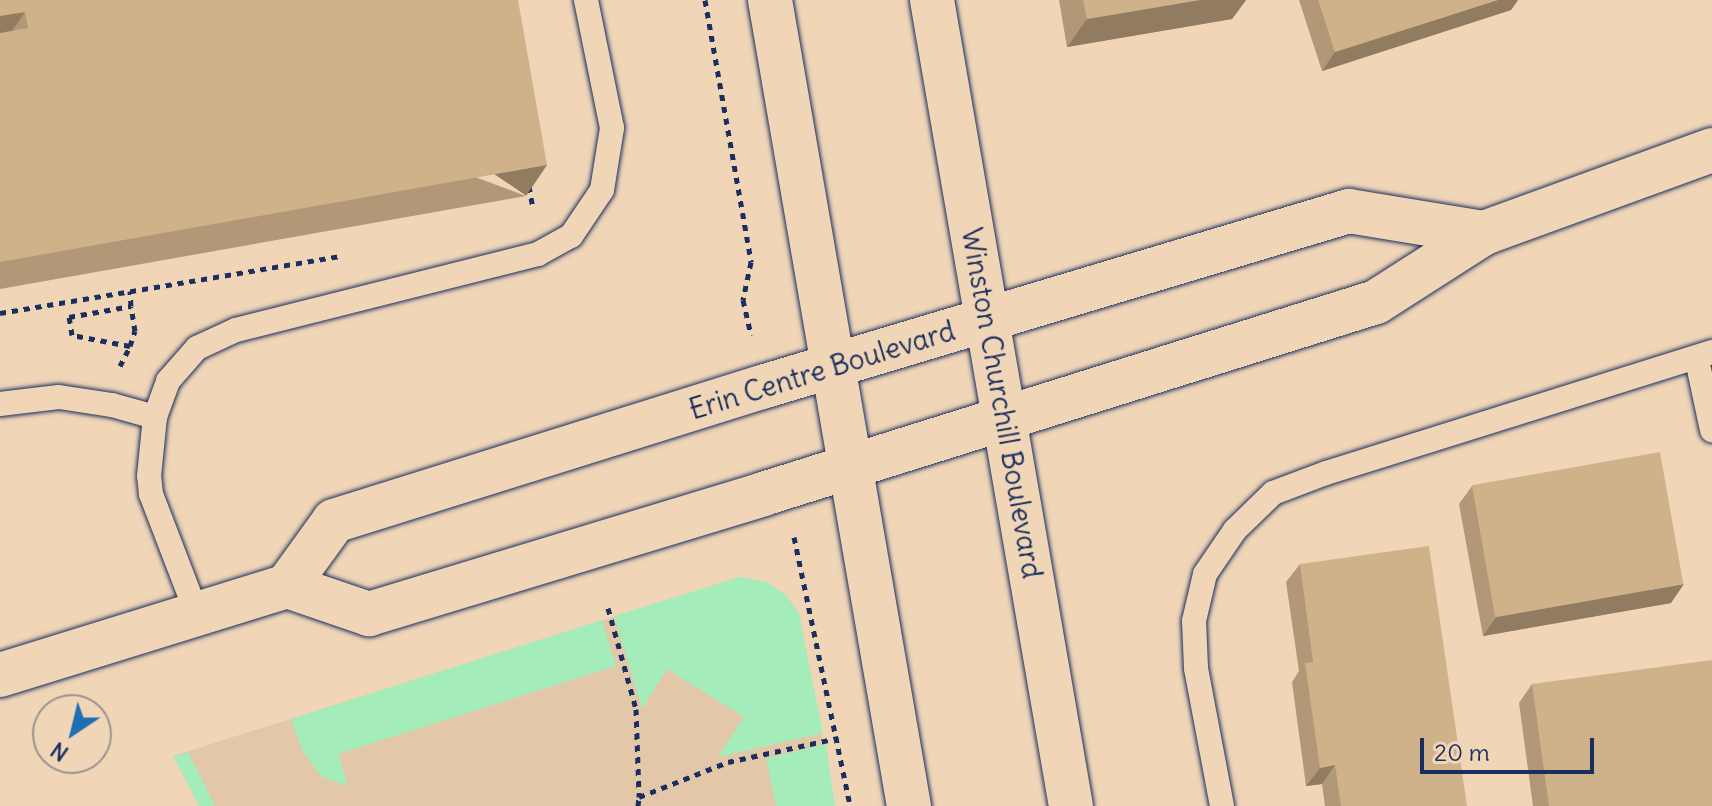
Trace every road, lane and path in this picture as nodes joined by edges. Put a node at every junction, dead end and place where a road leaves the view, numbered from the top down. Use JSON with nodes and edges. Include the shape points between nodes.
{"nodes":[{"id":1,"x":586,"y":0,"type":"edge"},
{"id":2,"x":705,"y":0,"type":"edge"},
{"id":3,"x":770,"y":0,"type":"edge"},
{"id":4,"x":932,"y":0,"type":"edge"},
{"id":5,"x":1712,"y":150,"type":"edge"},
{"id":6,"x":528,"y":182,"type":"edge"},
{"id":7,"x":533,"y":212,"type":"dead end"},
{"id":8,"x":1484,"y":233,"type":"junction"},
{"id":9,"x":355,"y":254,"type":"dead end"},
{"id":10,"x":743,"y":300,"type":"dead end"},
{"id":11,"x":131,"y":306,"type":"dead end"},
{"id":12,"x":0,"y":313,"type":"edge"},
{"id":13,"x":988,"y":320,"type":"junction"},
{"id":14,"x":130,"y":346,"type":"dead end"},
{"id":15,"x":1704,"y":356,"type":"edge"},
{"id":16,"x":833,"y":367,"type":"junction"},
{"id":17,"x":0,"y":404,"type":"edge"},
{"id":18,"x":155,"y":417,"type":"junction"},
{"id":19,"x":1004,"y":417,"type":"junction"},
{"id":20,"x":1712,"y":430,"type":"edge"},
{"id":21,"x":851,"y":467,"type":"junction"},
{"id":22,"x":799,"y":560,"type":"dead end"},
{"id":23,"x":287,"y":586,"type":"junction"},
{"id":24,"x":608,"y":608,"type":"dead end"},
{"id":25,"x":197,"y":614,"type":"junction"},
{"id":26,"x":0,"y":675,"type":"edge"},
{"id":27,"x":838,"y":738,"type":"junction"},
{"id":28,"x":639,"y":797,"type":"junction"},
{"id":29,"x":638,"y":806,"type":"edge"},
{"id":30,"x":850,"y":806,"type":"edge"},
{"id":31,"x":909,"y":806,"type":"edge"},
{"id":32,"x":1071,"y":806,"type":"edge"},
{"id":33,"x":1222,"y":806,"type":"edge"}],
"edges":[{"from":1,"to":18,"type":"lane","via":[[612,128],[602,190],[571,236],[538,254],[236,330],[197,348],[168,381]]},
{"from":2,"to":10,"type":"path","via":[[751,262]]},
{"from":3,"to":16,"type":"street"},
{"from":4,"to":13,"type":"street","name":"Winston Churchill Boulevard"},
{"from":5,"to":8,"type":"street","name":"Erin Centre Boulevard"},
{"from":6,"to":7,"type":"path"},
{"from":8,"to":13,"type":"street","name":"Erin Centre Boulevard","via":[[1349,211]]},
{"from":8,"to":19,"type":"street","name":"Erin Centre Boulevard","via":[[1376,302]]},
{"from":9,"to":12,"type":"path"},
{"from":11,"to":14,"type":"path","via":[[135,331]]},
{"from":13,"to":16,"type":"street","name":"Erin Centre Boulevard"},
{"from":13,"to":19,"type":"street","name":"Winston Churchill Boulevard"},
{"from":15,"to":20,"type":"lane"},
{"from":15,"to":33,"type":"lane","via":[[1273,493],[1235,530],[1205,574],[1194,621],[1196,668]]},
{"from":16,"to":21,"type":"street"},
{"from":16,"to":23,"type":"street","name":"Erin Centre Boulevard","via":[[334,521]]},
{"from":17,"to":18,"type":"lane","via":[[59,397]]},
{"from":18,"to":25,"type":"lane","via":[[151,494]]},
{"from":19,"to":21,"type":"street","name":"Erin Centre Boulevard"},
{"from":19,"to":32,"type":"street","name":"Winston Churchill Boulevard"},
{"from":21,"to":23,"type":"street","name":"Erin Centre Boulevard","via":[[369,614]]},
{"from":21,"to":31,"type":"street"},
{"from":22,"to":27,"type":"path"},
{"from":23,"to":25,"type":"street"},
{"from":24,"to":28,"type":"path","via":[[636,709]]},
{"from":25,"to":26,"type":"street"},
{"from":27,"to":28,"type":"path","via":[[728,762]]},
{"from":27,"to":30,"type":"path"},
{"from":28,"to":29,"type":"path"}]}
